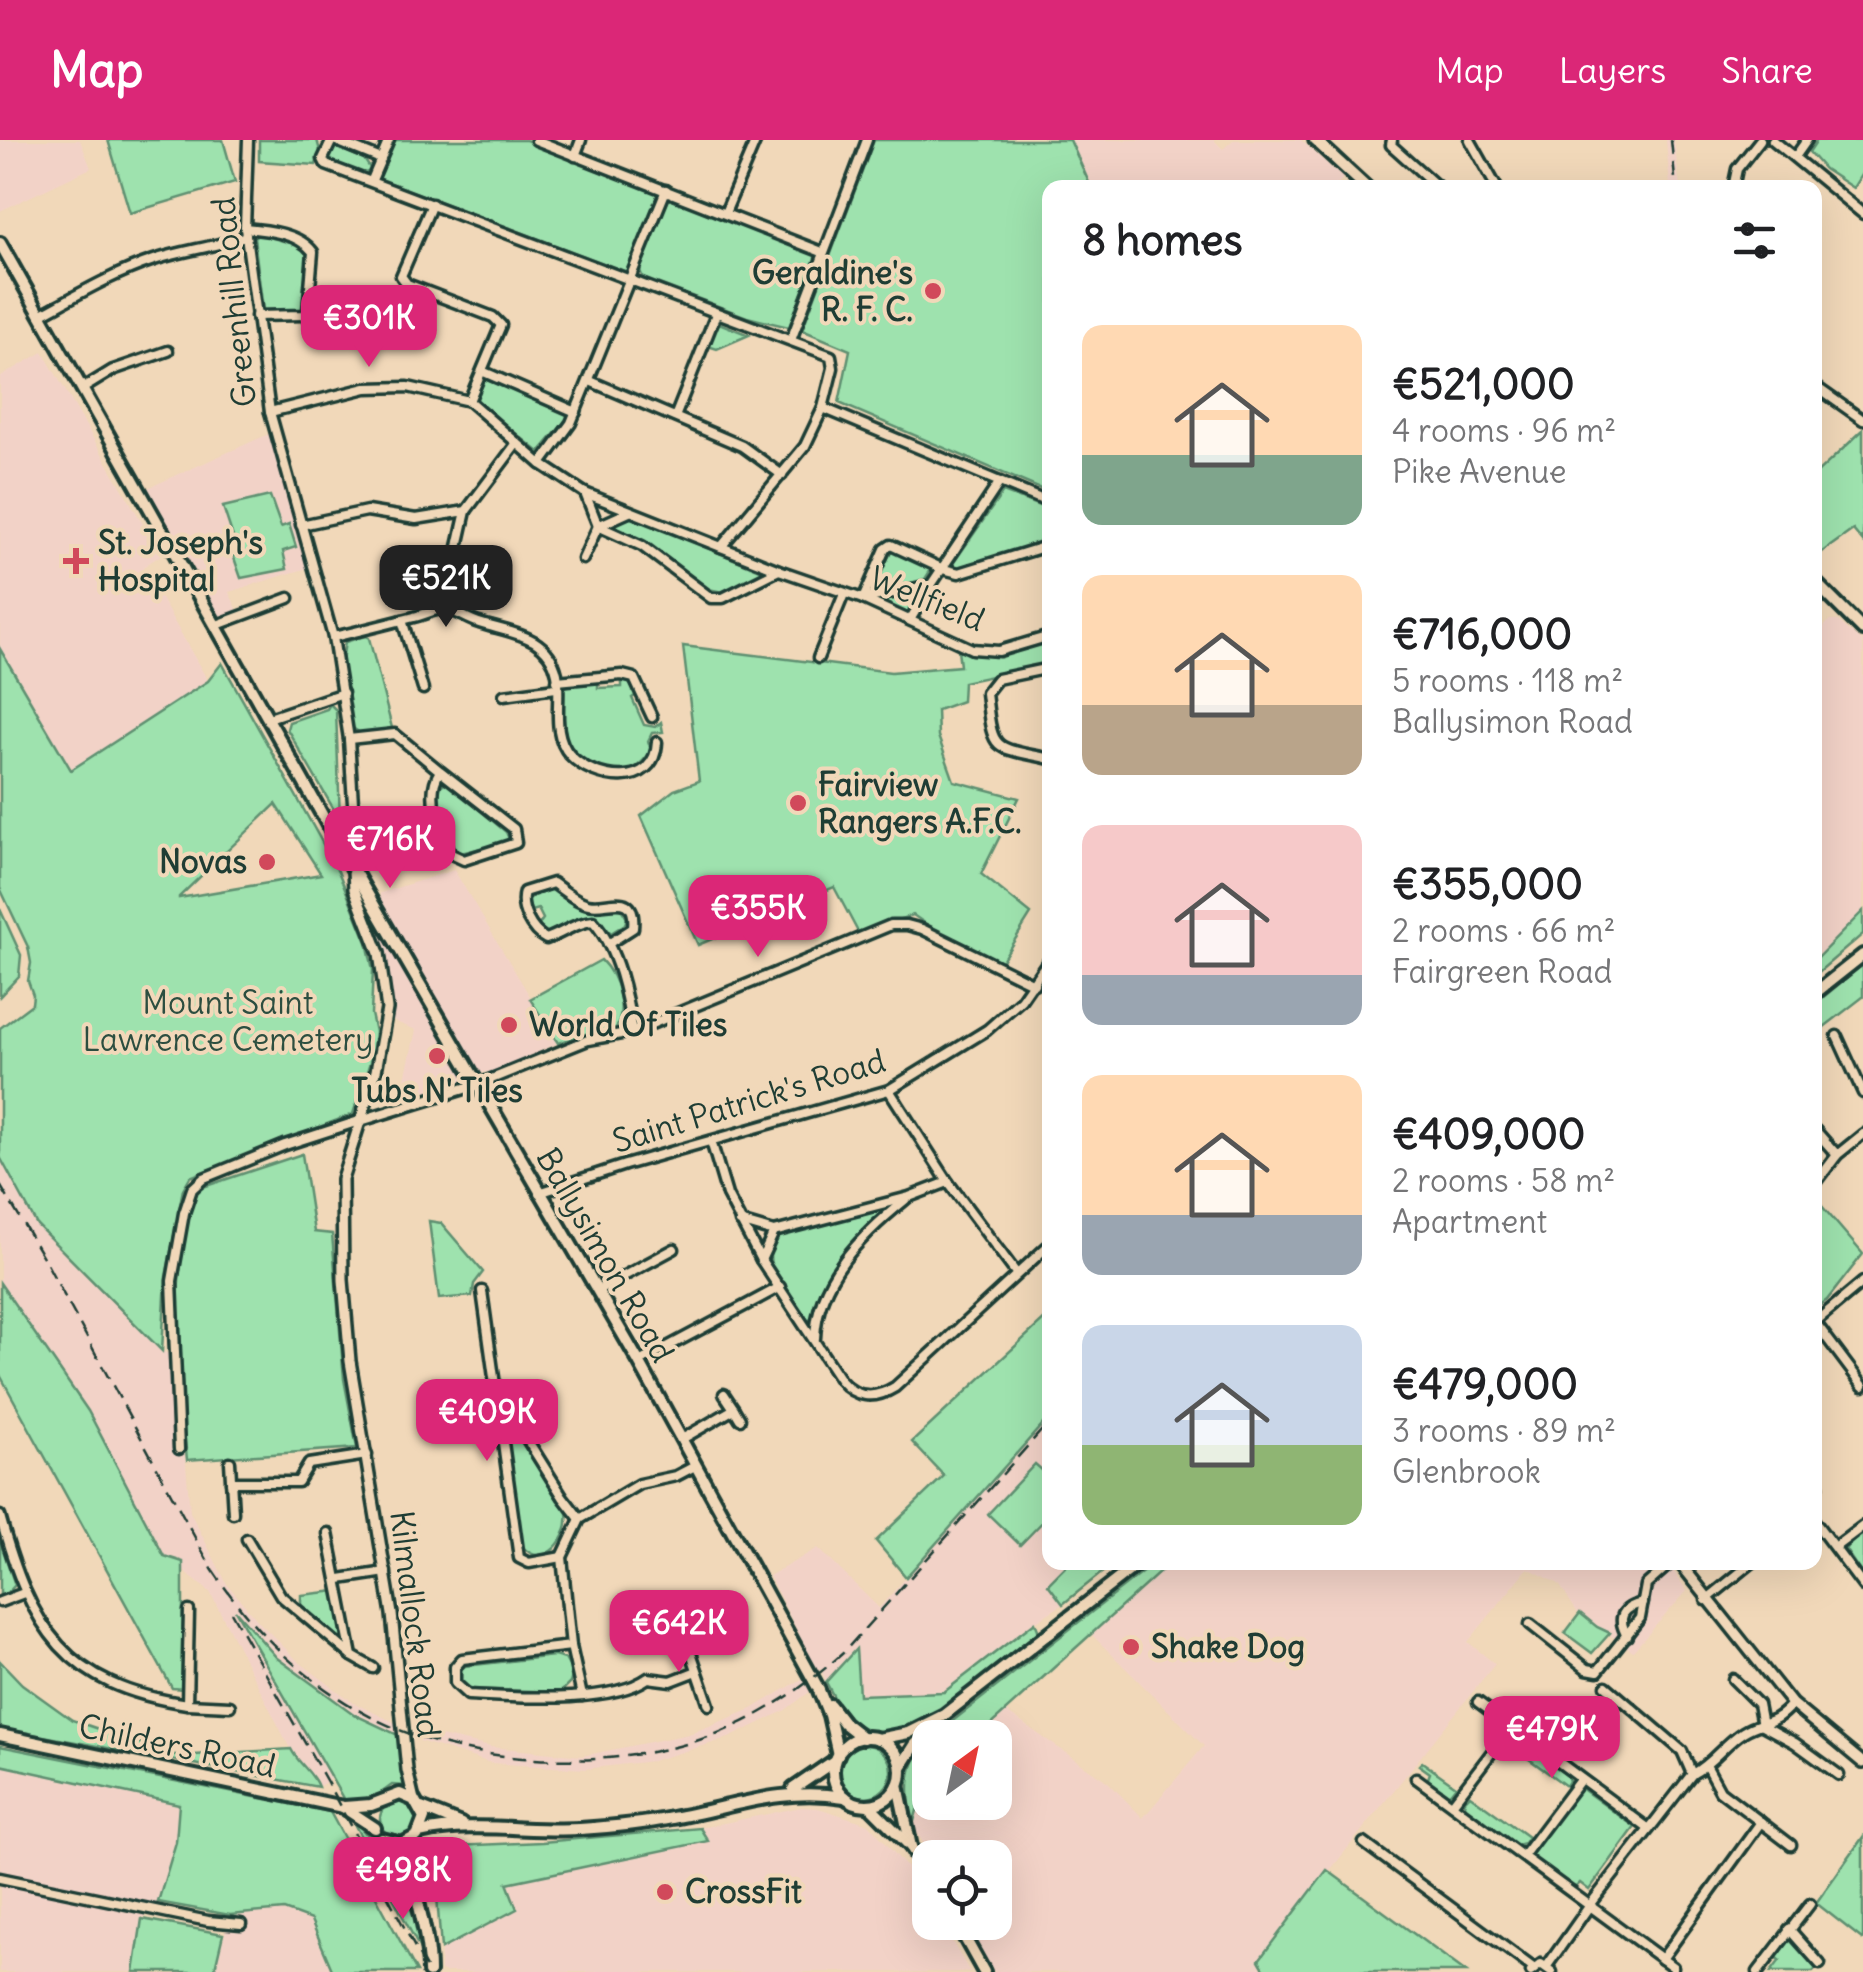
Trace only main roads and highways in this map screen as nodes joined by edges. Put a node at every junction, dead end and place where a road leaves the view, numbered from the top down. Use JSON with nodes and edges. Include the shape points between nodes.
{"nodes":[{"id":1,"x":1315,"y":140,"type":"edge"},
{"id":2,"x":1359,"y":180,"type":"edge"},
{"id":3,"x":0,"y":243,"type":"edge"},
{"id":4,"x":1822,"y":589,"type":"edge"},
{"id":5,"x":1863,"y":630,"type":"edge"},
{"id":6,"x":1863,"y":956,"type":"edge"},
{"id":7,"x":1822,"y":988,"type":"edge"},
{"id":8,"x":1130,"y":1570,"type":"edge"},
{"id":9,"x":818,"y":1688,"type":"junction"},
{"id":10,"x":944,"y":1715,"type":"junction"},
{"id":11,"x":0,"y":1735,"type":"edge"},
{"id":12,"x":863,"y":1738,"type":"junction"},
{"id":13,"x":878,"y":1740,"type":"junction"},
{"id":14,"x":836,"y":1758,"type":"junction"},
{"id":15,"x":900,"y":1768,"type":"junction"},
{"id":16,"x":898,"y":1784,"type":"junction"},
{"id":17,"x":783,"y":1794,"type":"junction"},
{"id":18,"x":845,"y":1797,"type":"junction"},
{"id":19,"x":381,"y":1801,"type":"junction"},
{"id":20,"x":418,"y":1804,"type":"junction"},
{"id":21,"x":869,"y":1805,"type":"junction"},
{"id":22,"x":342,"y":1807,"type":"junction"},
{"id":23,"x":468,"y":1826,"type":"junction"},
{"id":24,"x":375,"y":1828,"type":"junction"},
{"id":25,"x":420,"y":1833,"type":"junction"},
{"id":26,"x":382,"y":1839,"type":"junction"},
{"id":27,"x":408,"y":1842,"type":"junction"},
{"id":28,"x":910,"y":1847,"type":"junction"},
{"id":29,"x":912,"y":1850,"type":"edge"},
{"id":30,"x":412,"y":1886,"type":"junction"},
{"id":31,"x":966,"y":1940,"type":"edge"},
{"id":32,"x":430,"y":1972,"type":"edge"},
{"id":33,"x":984,"y":1972,"type":"edge"}],
"edges":[{"from":1,"to":2,"type":"main road"},
{"from":3,"to":9,"type":"main road","name":"Ballysimon Road"},
{"from":4,"to":5,"type":"main road"},
{"from":6,"to":7,"type":"main road"},
{"from":8,"to":10,"type":"main road"},
{"from":9,"to":12,"type":"main road","name":"Ballysimon Road"},
{"from":9,"to":14,"type":"main road","name":"Ballysimon Road"},
{"from":10,"to":13,"type":"main road"},
{"from":10,"to":15,"type":"main road"},
{"from":11,"to":22,"type":"main road","name":"Childers Road"},
{"from":12,"to":13,"type":"main road"},
{"from":12,"to":14,"type":"main road"},
{"from":13,"to":15,"type":"main road","via":[[894,1750]]},
{"from":14,"to":17,"type":"main road"},
{"from":14,"to":18,"type":"main road","via":[[834,1779]]},
{"from":15,"to":16,"type":"main road"},
{"from":16,"to":21,"type":"main road","via":[[884,1801]]},
{"from":16,"to":28,"type":"main road"},
{"from":17,"to":18,"type":"main road"},
{"from":17,"to":23,"type":"main road","via":[[583,1829]]},
{"from":18,"to":21,"type":"main road"},
{"from":19,"to":20,"type":"main road","via":[[400,1794]]},
{"from":19,"to":22,"type":"main road","name":"Childers Road"},
{"from":19,"to":24,"type":"main road"},
{"from":20,"to":23,"type":"main road"},
{"from":20,"to":25,"type":"main road"},
{"from":21,"to":28,"type":"main road"},
{"from":22,"to":24,"type":"main road","name":"Childers Road"},
{"from":23,"to":25,"type":"main road"},
{"from":24,"to":26,"type":"main road"},
{"from":25,"to":27,"type":"main road"},
{"from":26,"to":27,"type":"main road"},
{"from":26,"to":30,"type":"main road"},
{"from":27,"to":30,"type":"main road"},
{"from":28,"to":29,"type":"main road"},
{"from":30,"to":32,"type":"main road"},
{"from":31,"to":33,"type":"main road"}]}
